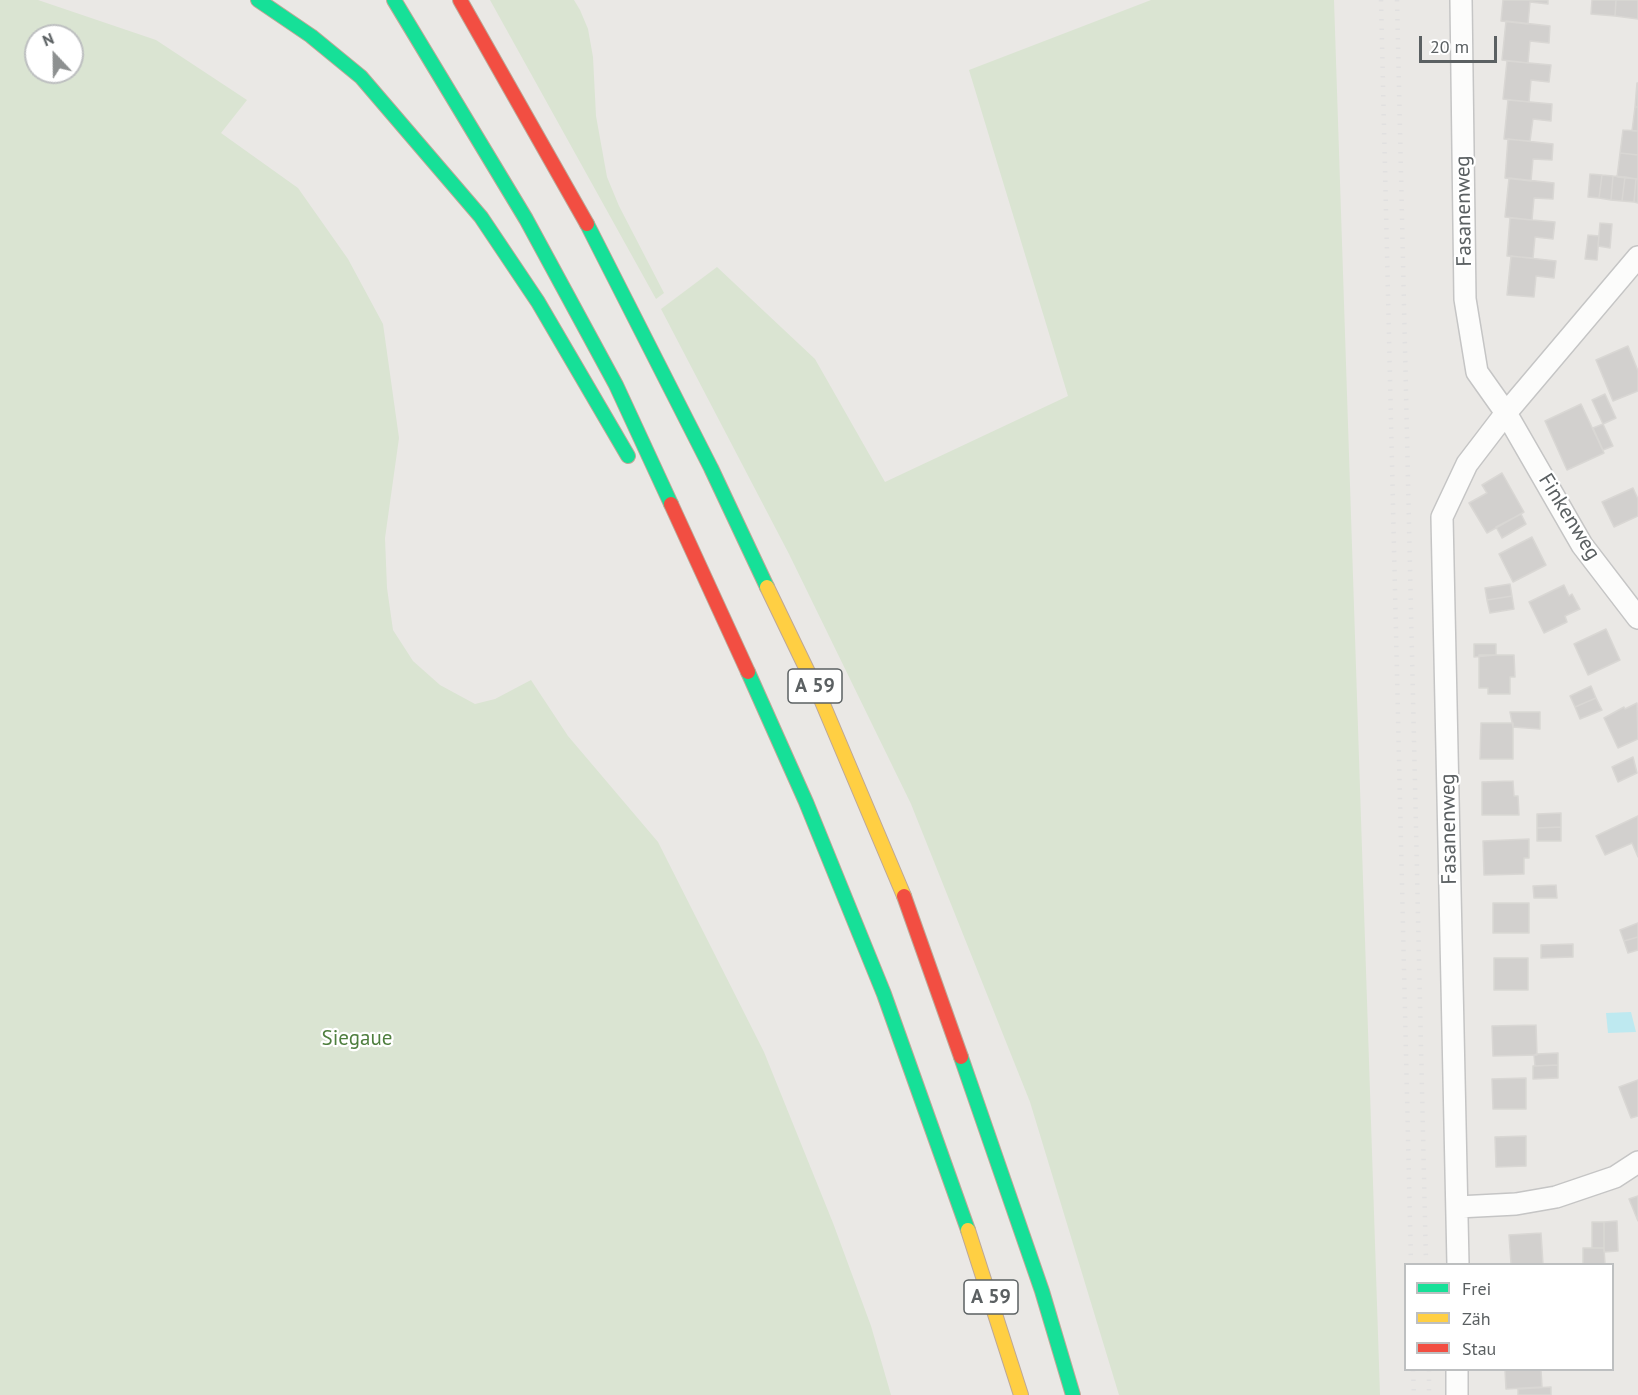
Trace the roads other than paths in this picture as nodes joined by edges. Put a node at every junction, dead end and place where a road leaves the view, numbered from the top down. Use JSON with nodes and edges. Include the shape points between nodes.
{"nodes":[{"id":1,"x":258,"y":0,"type":"edge"},
{"id":2,"x":394,"y":0,"type":"edge"},
{"id":3,"x":460,"y":0,"type":"edge"},
{"id":4,"x":1461,"y":0,"type":"edge"},
{"id":5,"x":1638,"y":257,"type":"edge"},
{"id":6,"x":1506,"y":413,"type":"junction"},
{"id":7,"x":633,"y":464,"type":"dead end"},
{"id":8,"x":645,"y":483,"type":"dead end"},
{"id":9,"x":703,"y":578,"type":"junction"},
{"id":10,"x":1638,"y":618,"type":"edge"},
{"id":11,"x":1638,"y":1162,"type":"edge"},
{"id":12,"x":1458,"y":1207,"type":"junction"},
{"id":13,"x":1458,"y":1263,"type":"edge"},
{"id":14,"x":1457,"y":1371,"type":"edge"},
{"id":15,"x":1021,"y":1395,"type":"edge"},
{"id":16,"x":1073,"y":1395,"type":"edge"},
{"id":17,"x":1457,"y":1395,"type":"edge"}],
"edges":[{"from":1,"to":7,"type":"highway","via":[[361,77],[481,217],[538,302]]},
{"from":2,"to":9,"type":"highway","number":"A 59","via":[[526,219],[605,364]]},
{"from":3,"to":16,"type":"highway","number":"A 59","via":[[582,214],[711,468],[820,697],[911,914],[1042,1291]]},
{"from":4,"to":6,"type":"street","name":"Fasanenweg","via":[[1465,298],[1477,372]]},
{"from":5,"to":6,"type":"street","name":"Fasanenweg"},
{"from":6,"to":10,"type":"street","name":"Finkenweg","via":[[1582,545]]},
{"from":6,"to":12,"type":"street","name":"Fasanenweg","via":[[1467,464],[1442,517]]},
{"from":8,"to":9,"type":"highway","number":"A 59"},
{"from":9,"to":15,"type":"highway","number":"A 59","via":[[806,802],[884,994],[976,1251]]},
{"from":11,"to":12,"type":"street","via":[[1615,1177],[1556,1197]]},
{"from":12,"to":13,"type":"street","name":"Fasanenweg"},
{"from":14,"to":17,"type":"street"}]}
